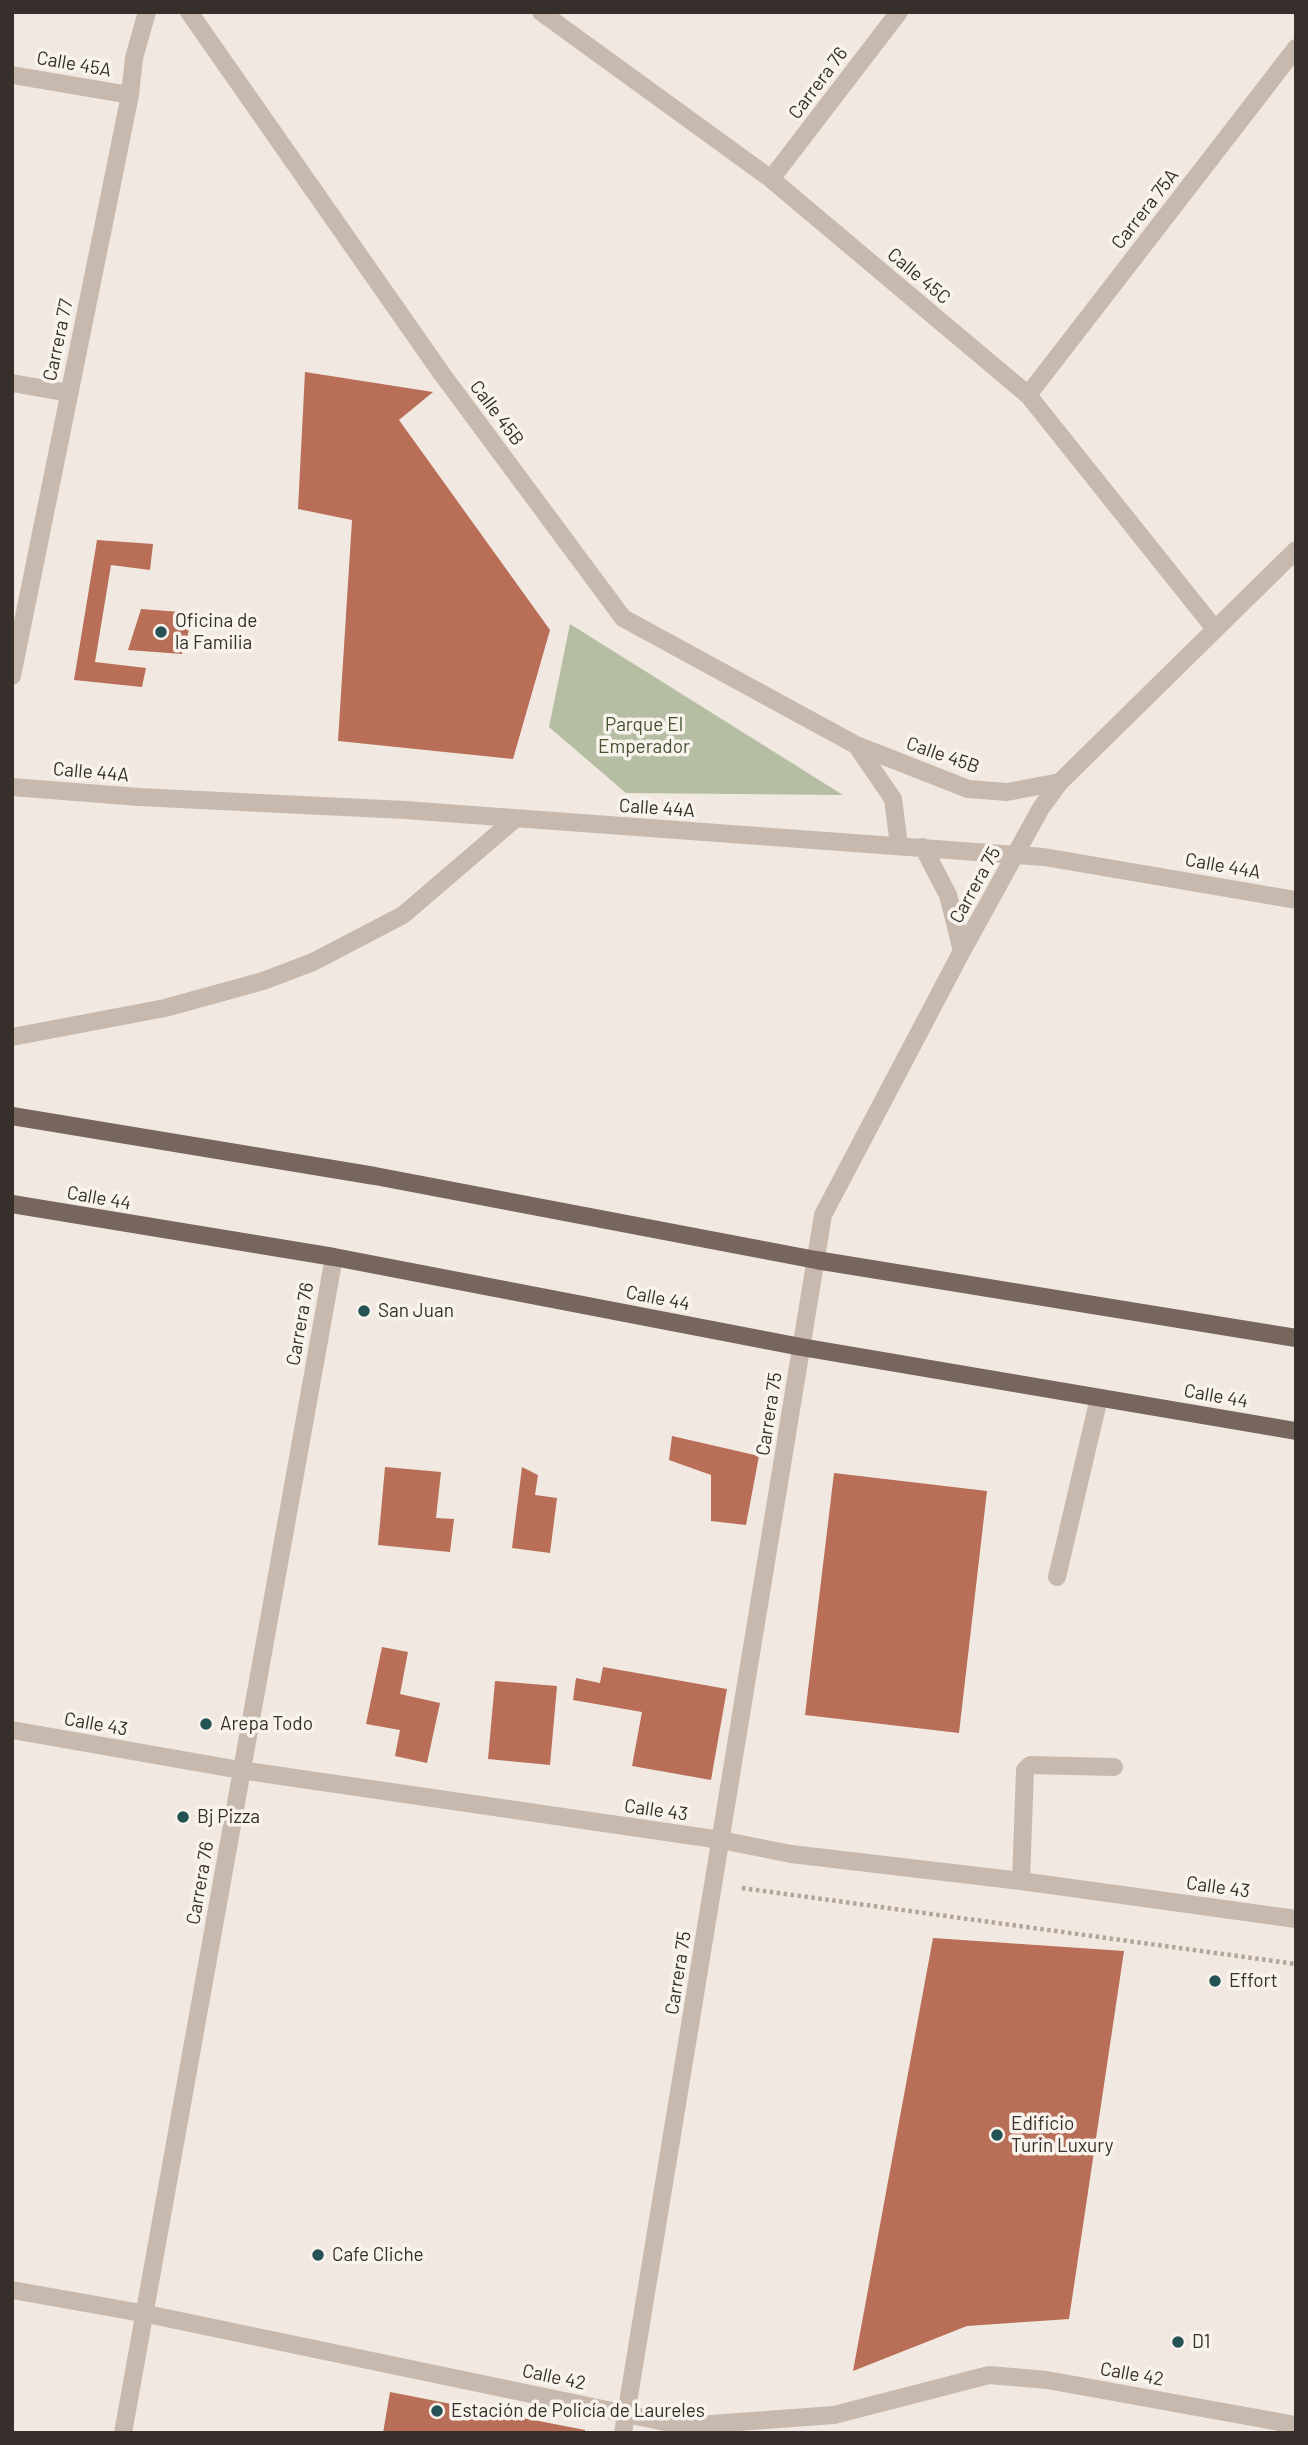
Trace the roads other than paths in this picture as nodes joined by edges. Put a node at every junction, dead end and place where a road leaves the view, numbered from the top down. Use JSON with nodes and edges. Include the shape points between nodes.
{"nodes":[{"id":1,"x":147,"y":12,"type":"edge"},
{"id":2,"x":189,"y":12,"type":"edge"},
{"id":3,"x":541,"y":12,"type":"edge"},
{"id":4,"x":899,"y":12,"type":"edge"},
{"id":5,"x":1296,"y":48,"type":"edge"},
{"id":6,"x":12,"y":75,"type":"edge"},
{"id":7,"x":130,"y":95,"type":"junction"},
{"id":8,"x":771,"y":179,"type":"junction"},
{"id":9,"x":12,"y":383,"type":"edge"},
{"id":10,"x":69,"y":393,"type":"junction"},
{"id":11,"x":1028,"y":395,"type":"junction"},
{"id":12,"x":1296,"y":551,"type":"edge"},
{"id":13,"x":1215,"y":629,"type":"junction"},
{"id":14,"x":12,"y":676,"type":"edge"},
{"id":15,"x":856,"y":745,"type":"junction"},
{"id":16,"x":1060,"y":782,"type":"junction"},
{"id":17,"x":12,"y":787,"type":"edge"},
{"id":18,"x":515,"y":819,"type":"junction"},
{"id":19,"x":899,"y":845,"type":"junction"},
{"id":20,"x":923,"y":847,"type":"junction"},
{"id":21,"x":1015,"y":855,"type":"junction"},
{"id":22,"x":1296,"y":900,"type":"edge"},
{"id":23,"x":962,"y":951,"type":"junction"},
{"id":24,"x":12,"y":1037,"type":"edge"},
{"id":25,"x":12,"y":1116,"type":"edge"},
{"id":26,"x":12,"y":1204,"type":"edge"},
{"id":27,"x":334,"y":1257,"type":"junction"},
{"id":28,"x":816,"y":1260,"type":"junction"},
{"id":29,"x":1296,"y":1338,"type":"edge"},
{"id":30,"x":801,"y":1348,"type":"junction"},
{"id":31,"x":1099,"y":1398,"type":"junction"},
{"id":32,"x":1296,"y":1432,"type":"edge"},
{"id":33,"x":1057,"y":1577,"type":"dead end"},
{"id":34,"x":12,"y":1730,"type":"edge"},
{"id":35,"x":1114,"y":1767,"type":"dead end"},
{"id":36,"x":240,"y":1770,"type":"junction"},
{"id":37,"x":721,"y":1840,"type":"junction"},
{"id":38,"x":1021,"y":1881,"type":"junction"},
{"id":39,"x":1296,"y":1919,"type":"edge"},
{"id":40,"x":12,"y":2290,"type":"edge"},
{"id":41,"x":147,"y":2314,"type":"junction"},
{"id":42,"x":627,"y":2414,"type":"junction"},
{"id":43,"x":1296,"y":2425,"type":"edge"},
{"id":44,"x":123,"y":2433,"type":"edge"},
{"id":45,"x":623,"y":2433,"type":"edge"}],
"edges":[{"from":1,"to":7,"type":"street","name":"Carrera 77","via":[[134,58]]},
{"from":2,"to":15,"type":"street","name":"Calle 45B","via":[[442,374],[623,618]]},
{"from":3,"to":8,"type":"street","name":"Calle 45C"},
{"from":4,"to":8,"type":"street","name":"Carrera 76"},
{"from":5,"to":11,"type":"street","name":"Carrera 75A"},
{"from":6,"to":7,"type":"street","name":"Calle 45A"},
{"from":7,"to":10,"type":"street","name":"Carrera 77"},
{"from":8,"to":11,"type":"street","name":"Calle 45C"},
{"from":9,"to":10,"type":"street"},
{"from":10,"to":14,"type":"street","name":"Carrera 77"},
{"from":11,"to":13,"type":"street","name":"Calle 45C"},
{"from":12,"to":13,"type":"street","name":"Carrera 75"},
{"from":13,"to":16,"type":"street","name":"Carrera 75"},
{"from":15,"to":16,"type":"street","name":"Calle 45B","via":[[968,789],[1007,792]]},
{"from":15,"to":19,"type":"street","name":"Calle 45B","via":[[893,799]]},
{"from":16,"to":21,"type":"street","name":"Carrera 75"},
{"from":17,"to":18,"type":"street","name":"Calle 44A"},
{"from":18,"to":19,"type":"street","name":"Calle 44A"},
{"from":18,"to":24,"type":"street","via":[[403,915],[313,962],[165,1008]]},
{"from":19,"to":20,"type":"street","name":"Calle 44A"},
{"from":20,"to":21,"type":"street","name":"Calle 44A"},
{"from":20,"to":23,"type":"street","via":[[948,895]]},
{"from":21,"to":22,"type":"street","name":"Calle 44A"},
{"from":21,"to":23,"type":"street","name":"Carrera 75"},
{"from":23,"to":28,"type":"street","name":"Carrera 75","via":[[823,1215]]},
{"from":25,"to":28,"type":"main road","via":[[375,1176]]},
{"from":26,"to":27,"type":"main road","name":"Calle 44"},
{"from":27,"to":30,"type":"main road","name":"Calle 44"},
{"from":27,"to":36,"type":"street","name":"Carrera 76"},
{"from":28,"to":29,"type":"main road"},
{"from":28,"to":30,"type":"street","name":"Carrera 75"},
{"from":30,"to":31,"type":"main road","name":"Calle 44"},
{"from":30,"to":37,"type":"street","name":"Carrera 75"},
{"from":31,"to":32,"type":"main road","name":"Calle 44"},
{"from":31,"to":33,"type":"street"},
{"from":34,"to":36,"type":"street","name":"Calle 43"},
{"from":35,"to":38,"type":"street","via":[[1030,1765],[1025,1770]]},
{"from":36,"to":37,"type":"street","name":"Calle 43"},
{"from":36,"to":41,"type":"street","name":"Carrera 76"},
{"from":37,"to":38,"type":"street","name":"Calle 43","via":[[792,1854]]},
{"from":37,"to":42,"type":"street","name":"Carrera 75"},
{"from":38,"to":39,"type":"street","name":"Calle 43"},
{"from":40,"to":41,"type":"street","name":"Calle 42"},
{"from":41,"to":42,"type":"street","name":"Calle 42"},
{"from":41,"to":44,"type":"street","name":"Carrera 76"},
{"from":42,"to":43,"type":"street","name":"Calle 42","via":[[684,2426],[834,2415],[989,2375],[1046,2380]]},
{"from":42,"to":45,"type":"street","name":"Carrera 75"}]}
